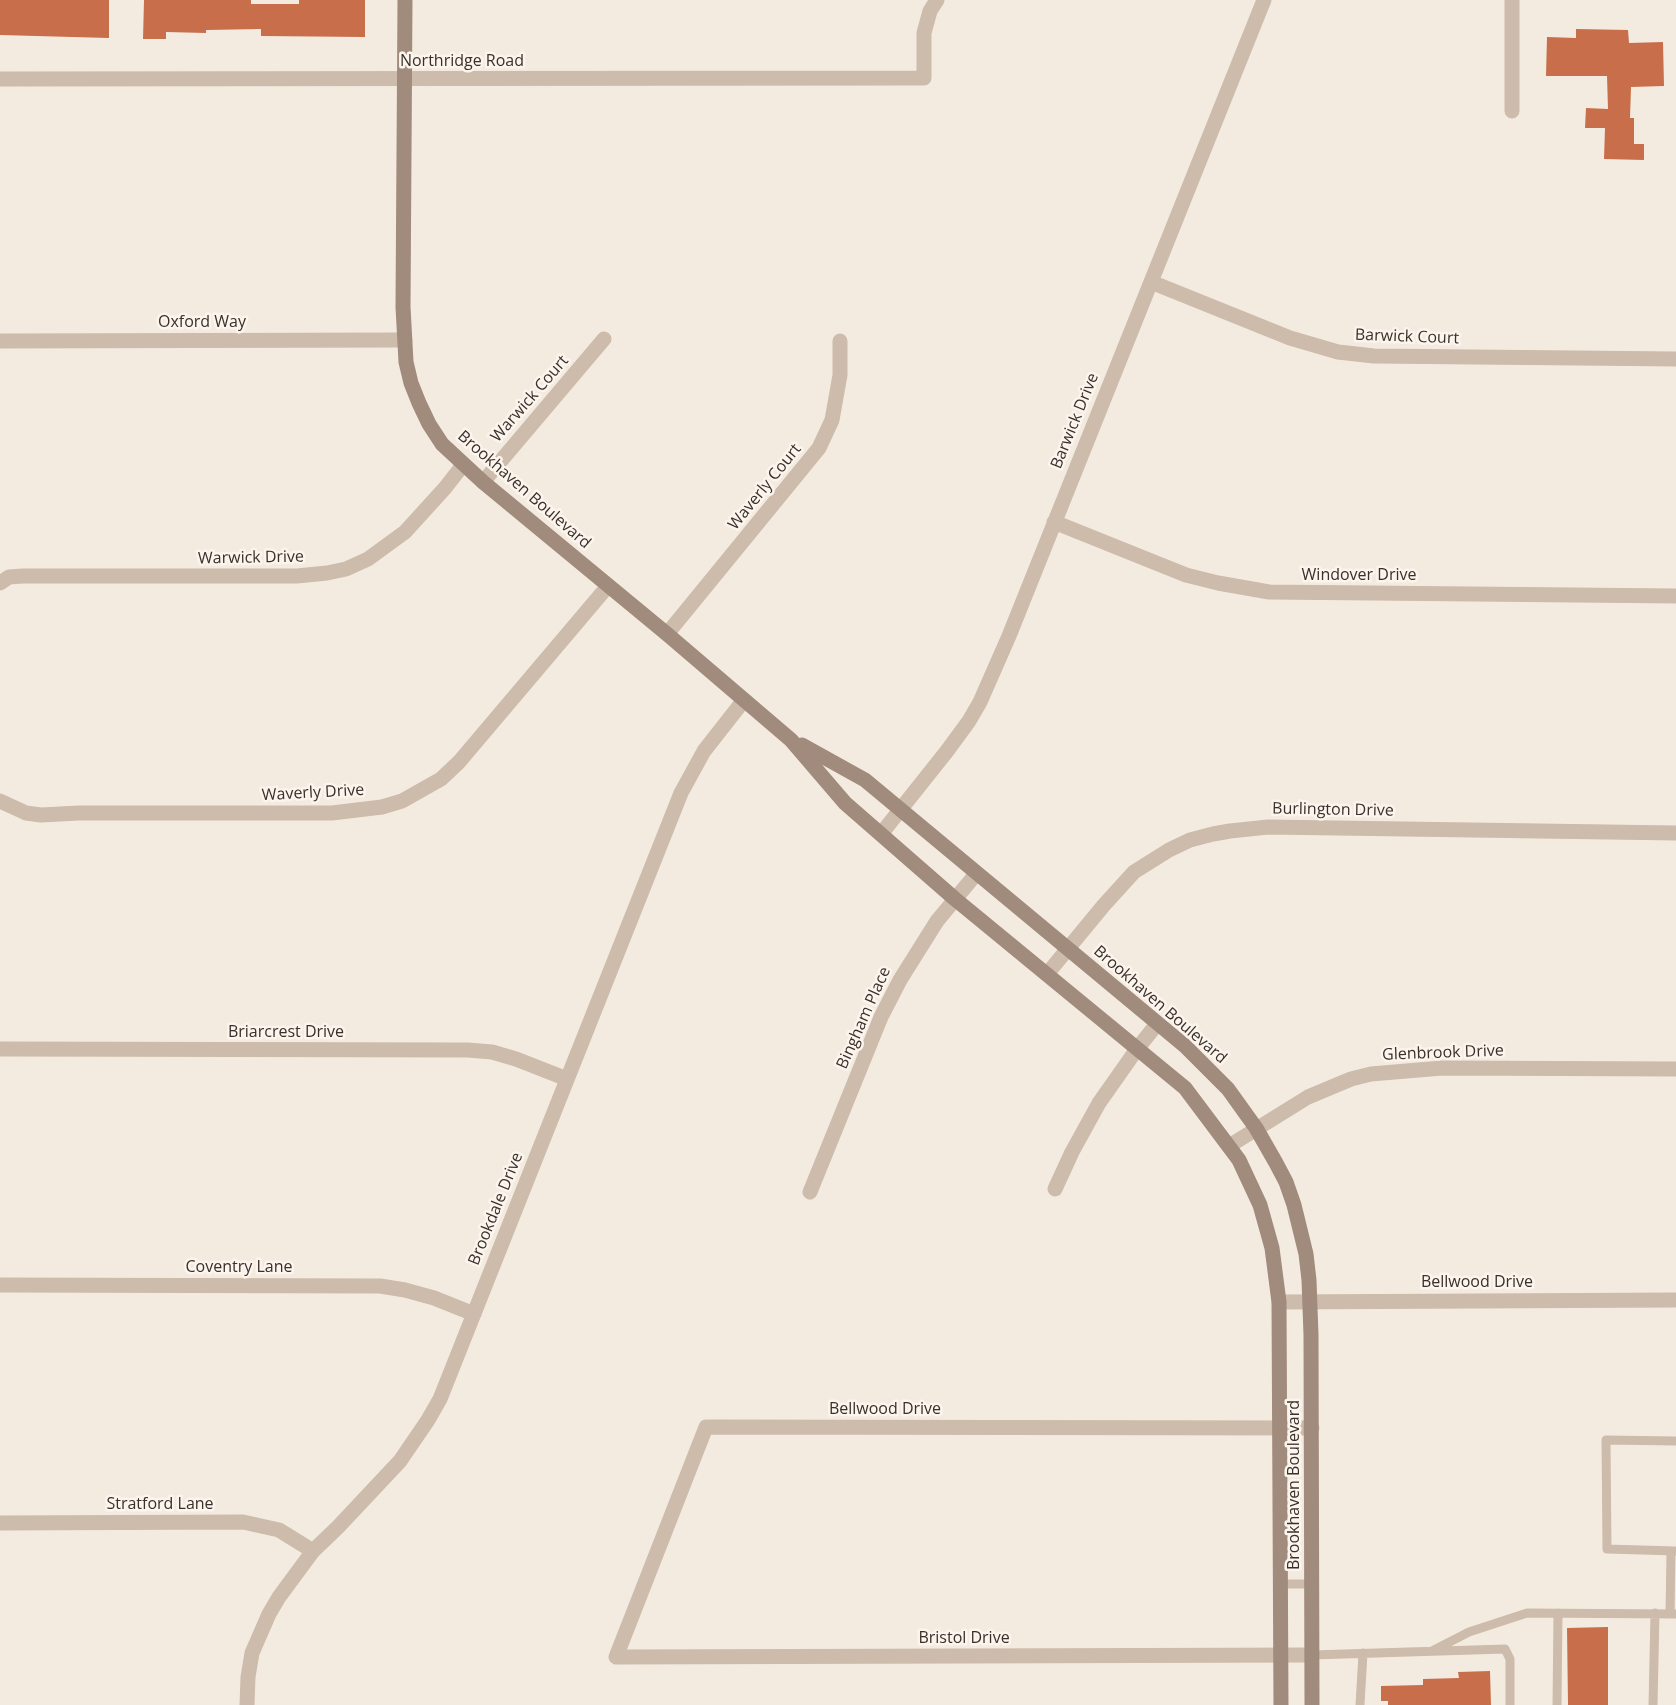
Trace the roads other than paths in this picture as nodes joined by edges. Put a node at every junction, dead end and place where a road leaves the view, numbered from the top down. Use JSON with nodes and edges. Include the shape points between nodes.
{"nodes":[{"id":1,"x":405,"y":0,"type":"edge"},
{"id":2,"x":937,"y":0,"type":"edge"},
{"id":3,"x":1264,"y":0,"type":"edge"},
{"id":4,"x":1512,"y":0,"type":"edge"},
{"id":5,"x":405,"y":79,"type":"junction"},
{"id":6,"x":0,"y":80,"type":"edge"},
{"id":7,"x":1512,"y":111,"type":"dead end"},
{"id":8,"x":1151,"y":282,"type":"junction"},
{"id":9,"x":604,"y":339,"type":"dead end"},
{"id":10,"x":405,"y":340,"type":"junction"},
{"id":11,"x":0,"y":341,"type":"edge"},
{"id":12,"x":840,"y":341,"type":"dead end"},
{"id":13,"x":1676,"y":359,"type":"edge"},
{"id":14,"x":463,"y":465,"type":"junction"},
{"id":15,"x":483,"y":482,"type":"junction"},
{"id":16,"x":1054,"y":522,"type":"junction"},
{"id":17,"x":0,"y":583,"type":"edge"},
{"id":18,"x":608,"y":586,"type":"junction"},
{"id":19,"x":1676,"y":596,"type":"edge"},
{"id":20,"x":667,"y":634,"type":"junction"},
{"id":21,"x":744,"y":700,"type":"junction"},
{"id":22,"x":791,"y":740,"type":"junction"},
{"id":23,"x":0,"y":801,"type":"edge"},
{"id":24,"x":900,"y":809,"type":"junction"},
{"id":25,"x":1676,"y":833,"type":"edge"},
{"id":26,"x":881,"y":834,"type":"junction"},
{"id":27,"x":976,"y":874,"type":"junction"},
{"id":28,"x":955,"y":899,"type":"junction"},
{"id":29,"x":1068,"y":949,"type":"junction"},
{"id":30,"x":1047,"y":974,"type":"junction"},
{"id":31,"x":1158,"y":1024,"type":"junction"},
{"id":32,"x":0,"y":1049,"type":"edge"},
{"id":33,"x":1137,"y":1049,"type":"junction"},
{"id":34,"x":1676,"y":1069,"type":"edge"},
{"id":35,"x":567,"y":1079,"type":"junction"},
{"id":36,"x":1256,"y":1128,"type":"junction"},
{"id":37,"x":1229,"y":1146,"type":"junction"},
{"id":38,"x":1055,"y":1189,"type":"dead end"},
{"id":39,"x":810,"y":1192,"type":"dead end"},
{"id":40,"x":0,"y":1285,"type":"edge"},
{"id":41,"x":1676,"y":1300,"type":"edge"},
{"id":42,"x":1311,"y":1301,"type":"junction"},
{"id":43,"x":1279,"y":1302,"type":"junction"},
{"id":44,"x":474,"y":1314,"type":"junction"},
{"id":45,"x":1312,"y":1428,"type":"junction"},
{"id":46,"x":1281,"y":1429,"type":"junction"},
{"id":47,"x":1676,"y":1441,"type":"edge"},
{"id":48,"x":0,"y":1523,"type":"edge"},
{"id":49,"x":313,"y":1551,"type":"junction"},
{"id":50,"x":1673,"y":1551,"type":"edge"},
{"id":51,"x":1280,"y":1584,"type":"junction"},
{"id":52,"x":1312,"y":1584,"type":"junction"},
{"id":53,"x":1558,"y":1613,"type":"junction"},
{"id":54,"x":1655,"y":1613,"type":"junction"},
{"id":55,"x":1673,"y":1614,"type":"edge"},
{"id":56,"x":1432,"y":1651,"type":"junction"},
{"id":57,"x":1363,"y":1653,"type":"junction"},
{"id":58,"x":1280,"y":1655,"type":"junction"},
{"id":59,"x":1312,"y":1655,"type":"junction"},
{"id":60,"x":616,"y":1657,"type":"joint"},
{"id":61,"x":247,"y":1705,"type":"edge"},
{"id":62,"x":1281,"y":1705,"type":"edge"},
{"id":63,"x":1312,"y":1705,"type":"edge"},
{"id":64,"x":1360,"y":1705,"type":"edge"},
{"id":65,"x":1510,"y":1705,"type":"edge"},
{"id":66,"x":1557,"y":1705,"type":"edge"},
{"id":67,"x":1653,"y":1705,"type":"edge"}],
"edges":[{"from":1,"to":5,"type":"street","name":"Brookhaven Boulevard"},
{"from":2,"to":5,"type":"street","name":"Northridge Road","via":[[924,33],[924,78]]},
{"from":3,"to":8,"type":"street","name":"Barwick Drive"},
{"from":4,"to":7,"type":"street"},
{"from":5,"to":6,"type":"street","name":"Northridge Road"},
{"from":5,"to":10,"type":"street","name":"Brookhaven Boulevard"},
{"from":8,"to":13,"type":"street","name":"Barwick Court","via":[[1290,338],[1338,352],[1374,356]]},
{"from":8,"to":16,"type":"street","name":"Barwick Drive"},
{"from":9,"to":15,"type":"street","name":"Warwick Court"},
{"from":10,"to":11,"type":"street","name":"Oxford Way"},
{"from":10,"to":14,"type":"street","name":"Brookhaven Boulevard","via":[[406,362],[419,404],[442,444]]},
{"from":12,"to":20,"type":"street","name":"Waverly Court","via":[[834,409],[819,448]]},
{"from":14,"to":15,"type":"street","name":"Brookhaven Boulevard"},
{"from":14,"to":17,"type":"street","name":"Warwick Drive","via":[[405,532],[368,559],[337,571],[297,576],[38,575],[9,577]]},
{"from":15,"to":18,"type":"street","name":"Brookhaven Boulevard"},
{"from":16,"to":19,"type":"street","name":"Windover Drive","via":[[1186,575],[1269,592]]},
{"from":16,"to":24,"type":"street","name":"Barwick Drive","via":[[980,702]]},
{"from":18,"to":20,"type":"street","name":"Brookhaven Boulevard"},
{"from":18,"to":23,"type":"street","name":"Waverly Drive","via":[[459,762],[441,779],[402,801],[332,813],[42,815],[26,813]]},
{"from":20,"to":21,"type":"street","name":"Brookhaven Boulevard"},
{"from":21,"to":22,"type":"street","name":"Brookhaven Boulevard"},
{"from":21,"to":35,"type":"street","name":"Brookdale Drive","via":[[704,751],[681,793]]},
{"from":22,"to":24,"type":"street","name":"Brookhaven Boulevard","via":[[865,780]]},
{"from":22,"to":26,"type":"street","name":"Brookhaven Boulevard","via":[[845,803]]},
{"from":24,"to":26,"type":"street","name":"Barwick Drive"},
{"from":24,"to":27,"type":"street","name":"Brookhaven Boulevard"},
{"from":25,"to":29,"type":"street","name":"Burlington Drive","via":[[1297,827],[1230,831],[1190,840],[1153,858],[1134,872]]},
{"from":26,"to":28,"type":"street","name":"Brookhaven Boulevard"},
{"from":27,"to":28,"type":"street","name":"Bingham Place"},
{"from":27,"to":29,"type":"street","name":"Brookhaven Boulevard"},
{"from":28,"to":30,"type":"street","name":"Brookhaven Boulevard"},
{"from":28,"to":39,"type":"street","name":"Bingham Place","via":[[918,950],[881,1017]]},
{"from":29,"to":30,"type":"street","name":"Burlington Drive"},
{"from":29,"to":31,"type":"street","name":"Brookhaven Boulevard"},
{"from":30,"to":33,"type":"street","name":"Brookhaven Boulevard"},
{"from":31,"to":33,"type":"street"},
{"from":31,"to":36,"type":"street","name":"Brookhaven Boulevard","via":[[1228,1089]]},
{"from":32,"to":35,"type":"street","name":"Briarcrest Drive","via":[[468,1050],[516,1059]]},
{"from":33,"to":37,"type":"street","name":"Brookhaven Boulevard","via":[[1185,1088]]},
{"from":33,"to":38,"type":"street","via":[[1099,1103]]},
{"from":34,"to":36,"type":"street","name":"Glenbrook Drive","via":[[1442,1068],[1371,1074],[1318,1092]]},
{"from":35,"to":44,"type":"street","name":"Brookdale Drive"},
{"from":36,"to":37,"type":"street","name":"Glenbrook Drive"},
{"from":36,"to":42,"type":"street","name":"Brookhaven Boulevard","via":[[1286,1182],[1294,1205],[1306,1254]]},
{"from":37,"to":43,"type":"street","name":"Brookhaven Boulevard","via":[[1260,1205],[1272,1248]]},
{"from":40,"to":44,"type":"street","name":"Coventry Lane","via":[[380,1286],[434,1298]]},
{"from":41,"to":42,"type":"street","name":"Bellwood Drive"},
{"from":42,"to":43,"type":"street","name":"Bellwood Drive"},
{"from":42,"to":45,"type":"street","name":"Brookhaven Boulevard"},
{"from":43,"to":46,"type":"street","name":"Brookhaven Boulevard"},
{"from":44,"to":49,"type":"street","name":"Brookdale Drive","via":[[440,1399],[414,1442]]},
{"from":45,"to":46,"type":"street","name":"Bellwood Drive"},
{"from":45,"to":52,"type":"street","name":"Brookhaven Boulevard"},
{"from":46,"to":51,"type":"street","name":"Brookhaven Boulevard"},
{"from":46,"to":60,"type":"street","name":"Bellwood Drive","via":[[706,1427]]},
{"from":47,"to":50,"type":"lane","via":[[1606,1440],[1607,1549]]},
{"from":48,"to":49,"type":"street","name":"Stratford Lane","via":[[243,1522],[279,1530]]},
{"from":49,"to":61,"type":"street","name":"Brookdale Drive","via":[[259,1634],[252,1653]]},
{"from":50,"to":55,"type":"lane"},
{"from":51,"to":52,"type":"lane"},
{"from":51,"to":58,"type":"street","name":"Brookhaven Boulevard"},
{"from":52,"to":59,"type":"street","name":"Brookhaven Boulevard"},
{"from":53,"to":54,"type":"lane"},
{"from":53,"to":56,"type":"lane","via":[[1527,1613],[1469,1632]]},
{"from":53,"to":66,"type":"lane"},
{"from":54,"to":55,"type":"lane"},
{"from":54,"to":67,"type":"lane"},
{"from":56,"to":57,"type":"lane"},
{"from":56,"to":65,"type":"lane","via":[[1505,1649],[1510,1659]]},
{"from":57,"to":59,"type":"lane"},
{"from":57,"to":64,"type":"lane"},
{"from":58,"to":59,"type":"street","name":"Bristol Drive"},
{"from":58,"to":60,"type":"street","name":"Bristol Drive"},
{"from":58,"to":62,"type":"street","name":"Brookhaven Boulevard"},
{"from":59,"to":63,"type":"street","name":"Brookhaven Boulevard"}]}
